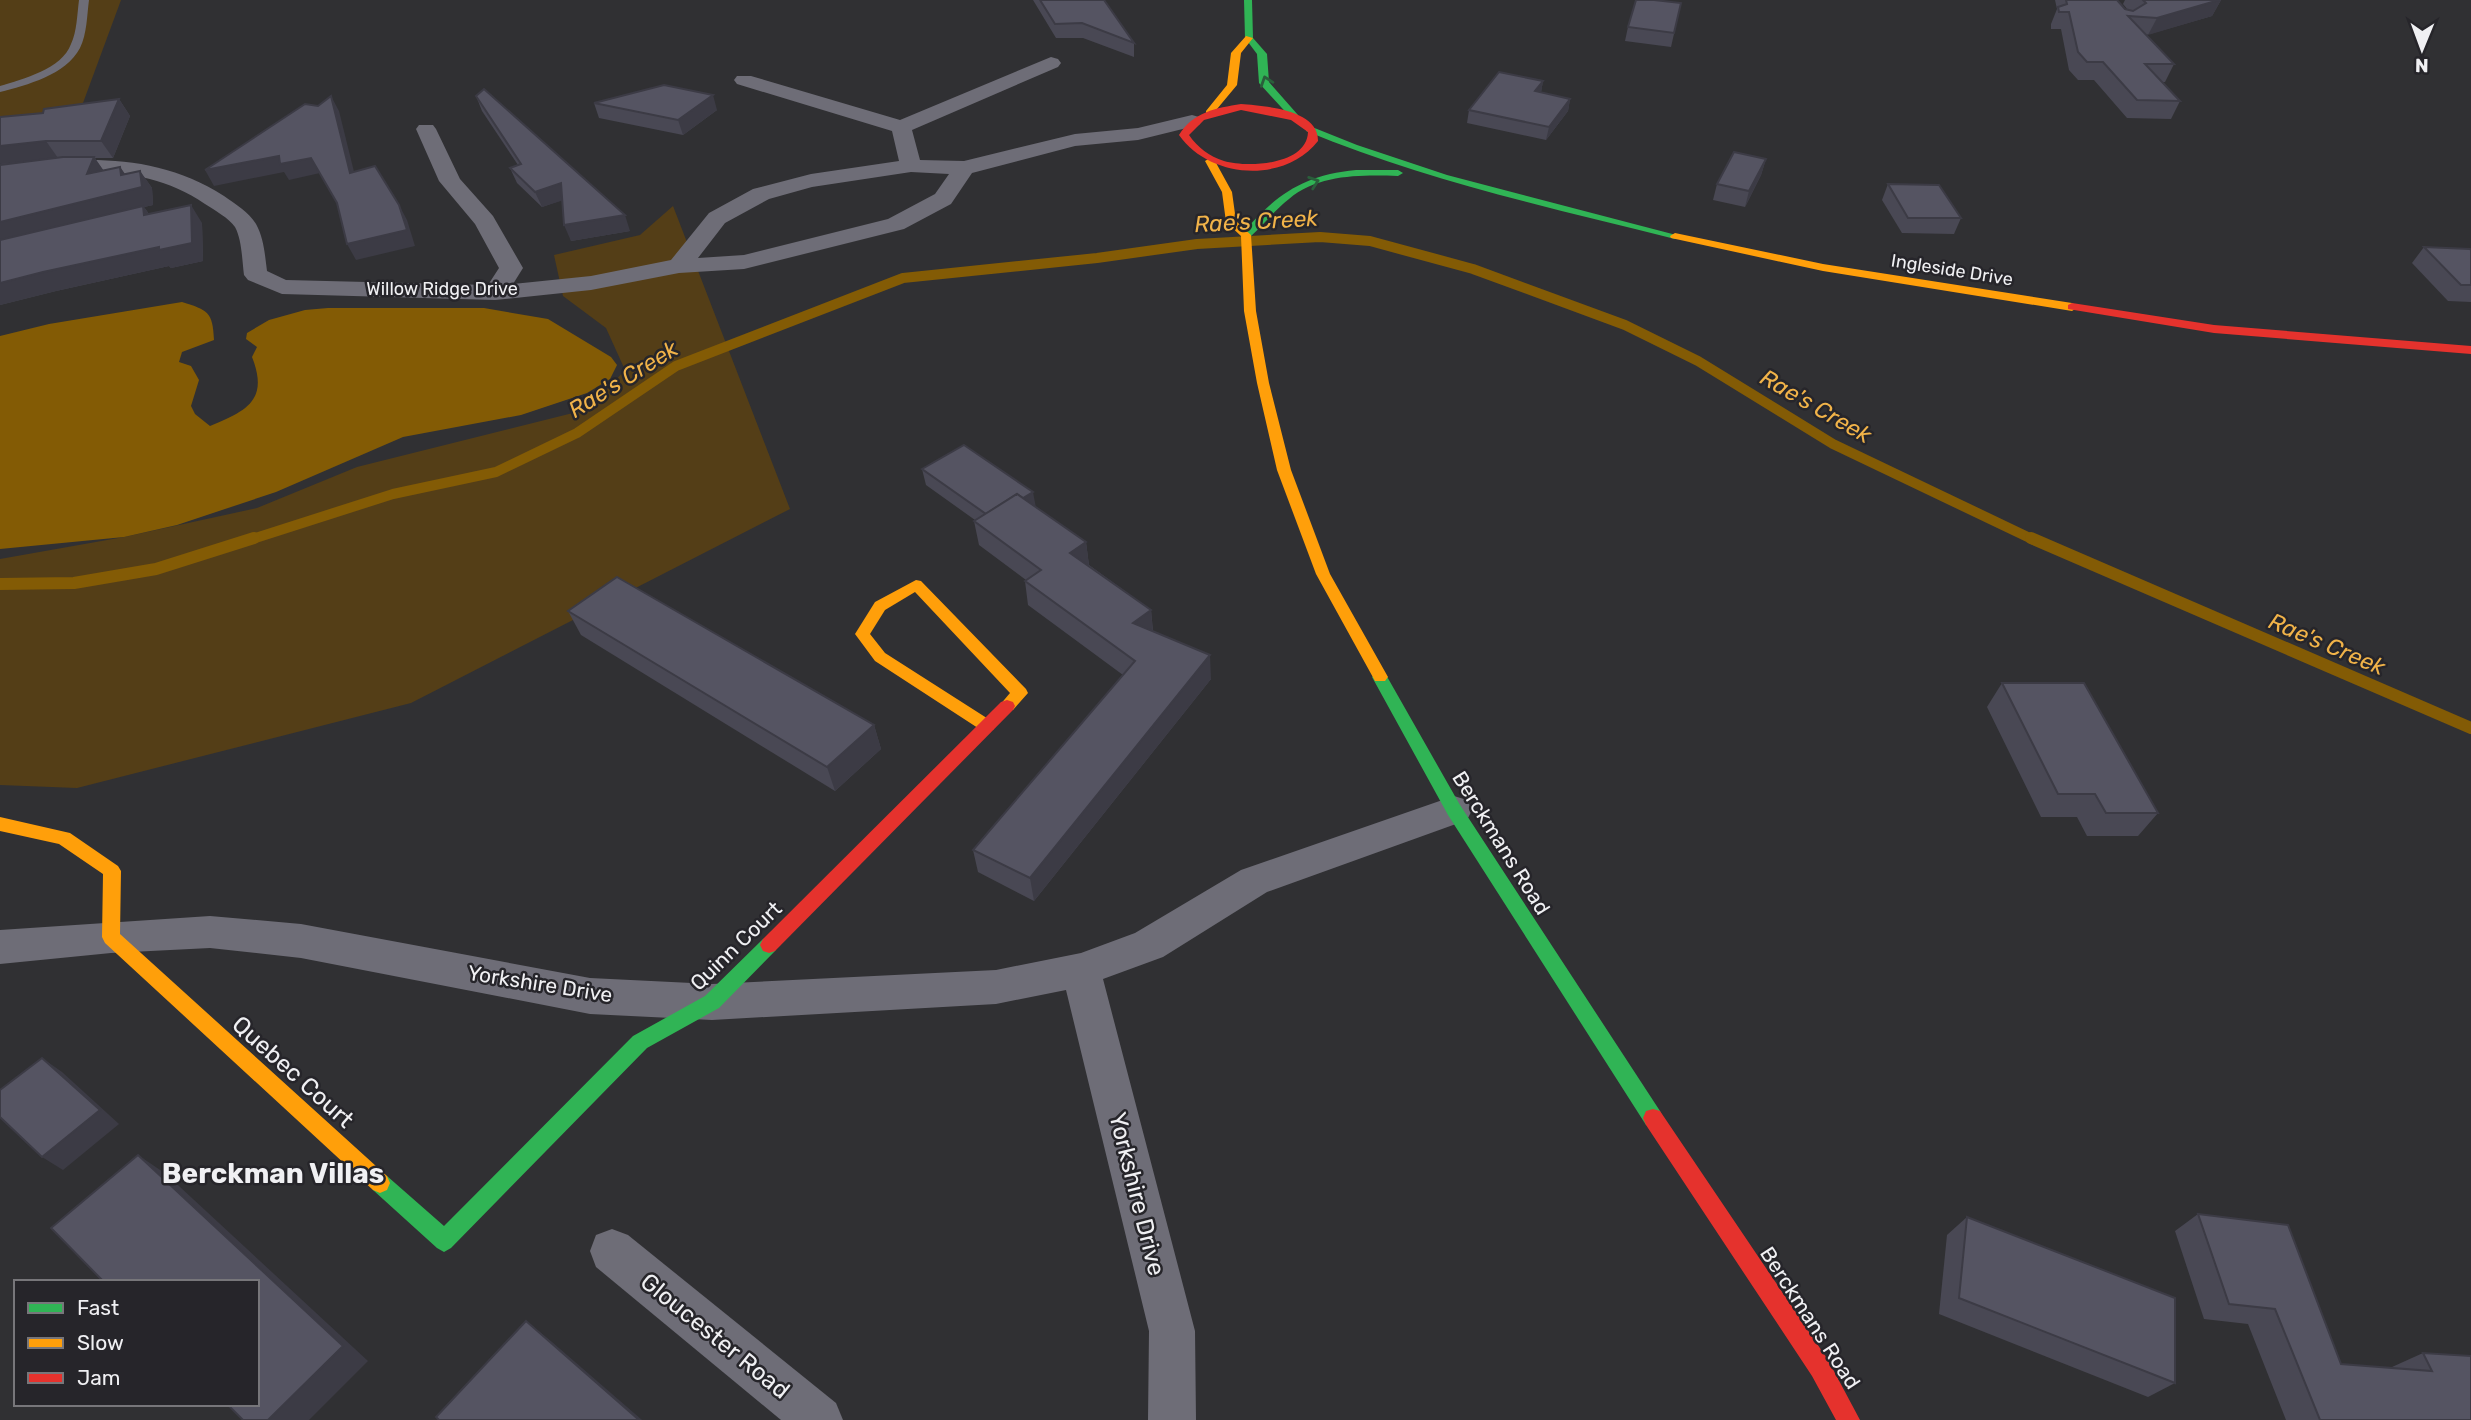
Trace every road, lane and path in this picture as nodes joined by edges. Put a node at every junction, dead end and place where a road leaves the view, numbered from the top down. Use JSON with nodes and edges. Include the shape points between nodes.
{"nodes":[{"id":1,"x":84,"y":0,"type":"edge"},
{"id":2,"x":1248,"y":0,"type":"edge"},
{"id":3,"x":1249,"y":38,"type":"junction"},
{"id":4,"x":1051,"y":64,"type":"dead end"},
{"id":5,"x":744,"y":80,"type":"dead end"},
{"id":6,"x":0,"y":89,"type":"edge"},
{"id":7,"x":1201,"y":117,"type":"junction"},
{"id":8,"x":1296,"y":117,"type":"junction"},
{"id":9,"x":901,"y":127,"type":"junction"},
{"id":10,"x":426,"y":129,"type":"dead end"},
{"id":11,"x":1309,"y":129,"type":"junction"},
{"id":12,"x":1038,"y":150,"type":"junction"},
{"id":13,"x":1201,"y":157,"type":"junction"},
{"id":14,"x":1284,"y":162,"type":"junction"},
{"id":15,"x":911,"y":166,"type":"junction"},
{"id":16,"x":964,"y":168,"type":"junction"},
{"id":17,"x":0,"y":174,"type":"edge"},
{"id":18,"x":1435,"y":175,"type":"junction"},
{"id":19,"x":214,"y":199,"type":"junction"},
{"id":20,"x":187,"y":206,"type":"edge"},
{"id":21,"x":1262,"y":223,"type":"junction"},
{"id":22,"x":1246,"y":234,"type":"junction"},
{"id":23,"x":679,"y":267,"type":"junction"},
{"id":24,"x":495,"y":293,"type":"junction"},
{"id":25,"x":2471,"y":350,"type":"edge"},
{"id":26,"x":986,"y":726,"type":"junction"},
{"id":27,"x":1454,"y":810,"type":"junction"},
{"id":28,"x":0,"y":824,"type":"edge"},
{"id":29,"x":111,"y":937,"type":"junction"},
{"id":30,"x":0,"y":947,"type":"edge"},
{"id":31,"x":1081,"y":970,"type":"junction"},
{"id":32,"x":712,"y":1002,"type":"junction"},
{"id":33,"x":444,"y":1241,"type":"joint"},
{"id":34,"x":612,"y":1251,"type":"dead end"},
{"id":35,"x":819,"y":1420,"type":"edge"},
{"id":36,"x":1172,"y":1420,"type":"edge"},
{"id":37,"x":1849,"y":1420,"type":"edge"}],
"edges":[{"from":1,"to":6,"type":"lane","via":[[75,49],[26,81]]},
{"from":2,"to":3,"type":"main road"},
{"from":3,"to":7,"type":"main road","via":[[1236,53],[1231,85]]},
{"from":8,"to":3,"type":"main road","one_way":true,"via":[[1264,83],[1262,54]]},
{"from":4,"to":9,"type":"street"},
{"from":5,"to":9,"type":"street"},
{"from":7,"to":8,"type":"main road","via":[[1261,107]]},
{"from":7,"to":12,"type":"street","via":[[1138,134],[1074,140]]},
{"from":7,"to":13,"type":"main road","via":[[1184,130],[1183,140]]},
{"from":8,"to":11,"type":"main road","name":"Ingleside Drive"},
{"from":9,"to":15,"type":"street"},
{"from":10,"to":24,"type":"street","via":[[450,181],[485,221],[511,268]]},
{"from":11,"to":14,"type":"main road","via":[[1311,144]]},
{"from":11,"to":18,"type":"main road","name":"Ingleside Drive"},
{"from":12,"to":13,"type":"street","via":[[1146,147]]},
{"from":12,"to":16,"type":"street"},
{"from":13,"to":14,"type":"main road","name":"Ingleside Drive","via":[[1244,168]]},
{"from":13,"to":22,"type":"main road","name":"Berckmans Road","via":[[1227,192],[1231,222]]},
{"from":14,"to":18,"type":"main road","name":"Ingleside Drive","via":[[1361,162]]},
{"from":14,"to":21,"type":"main road","via":[[1266,186]]},
{"from":15,"to":16,"type":"street"},
{"from":15,"to":23,"type":"street","via":[[811,181],[761,194],[717,218]]},
{"from":16,"to":23,"type":"street","name":"Willow Ridge Drive","via":[[943,198],[896,225],[744,262]]},
{"from":17,"to":19,"type":"street","name":"Willow Ridge Drive","via":[[123,164],[167,175]]},
{"from":21,"to":18,"type":"main road","one_way":true,"via":[[1293,191],[1329,177]]},
{"from":18,"to":25,"type":"main road","name":"Ingleside Drive","via":[[1729,250],[1877,278],[2214,329]]},
{"from":19,"to":20,"type":"street"},
{"from":19,"to":24,"type":"street","name":"Willow Ridge Drive","via":[[246,225],[256,275],[282,286]]},
{"from":21,"to":22,"type":"main road"},
{"from":22,"to":27,"type":"main road","name":"Berckmans Road","via":[[1250,311],[1284,470],[1323,574]]},
{"from":23,"to":24,"type":"street","name":"Willow Ridge Drive","via":[[591,283]]},
{"from":26,"to":26,"type":"main road","name":"Quinn Court","via":[[880,657],[862,634],[880,606],[916,585],[1020,693]]},
{"from":26,"to":32,"type":"main road","name":"Quinn Court"},
{"from":27,"to":31,"type":"street","name":"Yorkshire Drive","via":[[1254,881],[1149,945]]},
{"from":27,"to":37,"type":"main road","name":"Berckmans Road","via":[[1820,1368]]},
{"from":28,"to":29,"type":"main road","via":[[64,838],[112,870]]},
{"from":29,"to":30,"type":"street","name":"Yorkshire Drive"},
{"from":29,"to":32,"type":"street","name":"Yorkshire Drive","via":[[210,932],[301,941],[590,996]]},
{"from":29,"to":33,"type":"main road","name":"Quebec Court"},
{"from":31,"to":32,"type":"street","name":"Yorkshire Drive","via":[[996,987]]},
{"from":31,"to":36,"type":"street","name":"Yorkshire Drive","via":[[1172,1331]]},
{"from":32,"to":33,"type":"main road","name":"Quinn Court","via":[[640,1042]]},
{"from":34,"to":35,"type":"street","name":"Gloucester Road"}]}
